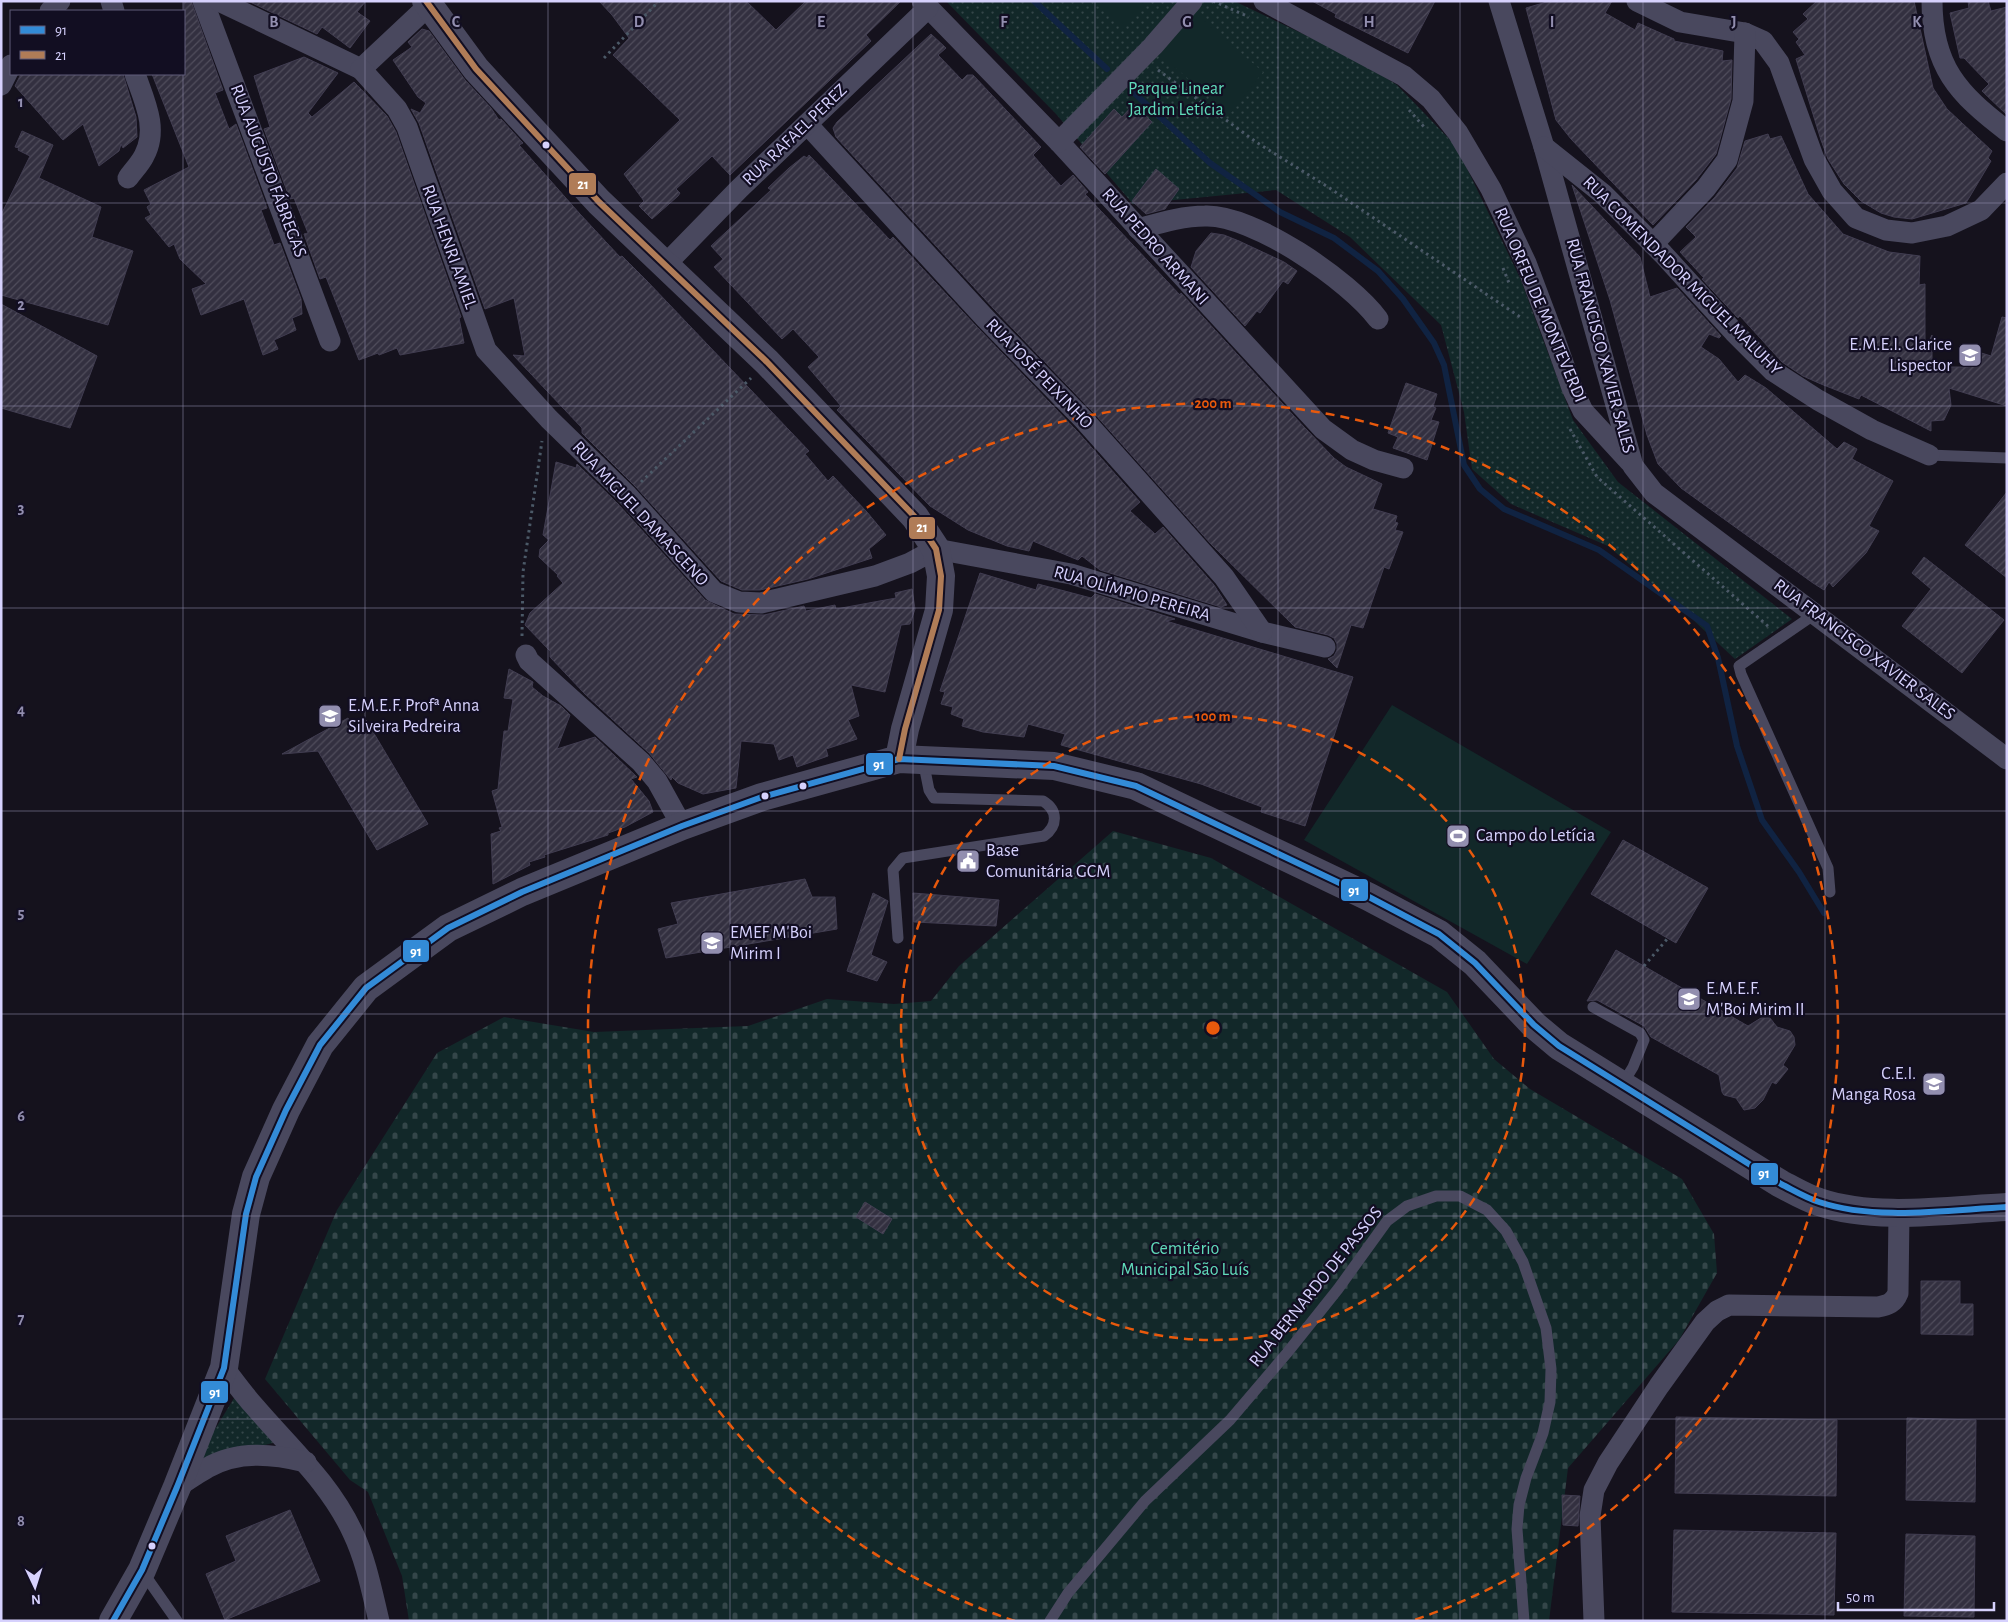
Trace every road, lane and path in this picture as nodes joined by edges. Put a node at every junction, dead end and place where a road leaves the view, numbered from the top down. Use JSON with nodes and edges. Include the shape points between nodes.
{"nodes":[{"id":1,"x":60,"y":1,"type":"edge"},
{"id":2,"x":203,"y":1,"type":"edge"},
{"id":3,"x":219,"y":1,"type":"edge"},
{"id":4,"x":659,"y":1,"type":"edge"},
{"id":5,"x":1192,"y":1,"type":"edge"},
{"id":6,"x":1213,"y":1,"type":"edge"},
{"id":7,"x":1499,"y":1,"type":"edge"},
{"id":8,"x":1638,"y":1,"type":"edge"},
{"id":9,"x":1932,"y":1,"type":"edge"},
{"id":10,"x":427,"y":3,"type":"edge"},
{"id":11,"x":925,"y":5,"type":"edge"},
{"id":12,"x":51,"y":10,"type":"edge"},
{"id":13,"x":1261,"y":11,"type":"edge"},
{"id":14,"x":1745,"y":33,"type":"junction"},
{"id":15,"x":1142,"y":57,"type":"junction"},
{"id":16,"x":604,"y":58,"type":"dead end"},
{"id":17,"x":10,"y":67,"type":"edge"},
{"id":18,"x":361,"y":69,"type":"junction"},
{"id":19,"x":135,"y":75,"type":"edge"},
{"id":20,"x":1,"y":85,"type":"edge"},
{"id":21,"x":1404,"y":104,"type":"dead end"},
{"id":22,"x":807,"y":124,"type":"junction"},
{"id":23,"x":2007,"y":131,"type":"edge"},
{"id":24,"x":1428,"y":132,"type":"dead end"},
{"id":25,"x":1059,"y":142,"type":"junction"},
{"id":26,"x":1544,"y":147,"type":"junction"},
{"id":27,"x":128,"y":178,"type":"dead end"},
{"id":28,"x":2007,"y":183,"type":"edge"},
{"id":29,"x":1138,"y":229,"type":"junction"},
{"id":30,"x":1653,"y":244,"type":"junction"},
{"id":31,"x":665,"y":265,"type":"junction"},
{"id":32,"x":1502,"y":266,"type":"dead end"},
{"id":33,"x":1509,"y":284,"type":"dead end"},
{"id":34,"x":1520,"y":310,"type":"dead end"},
{"id":35,"x":1378,"y":319,"type":"dead end"},
{"id":36,"x":1523,"y":319,"type":"junction"},
{"id":37,"x":1526,"y":326,"type":"dead end"},
{"id":38,"x":330,"y":341,"type":"dead end"},
{"id":39,"x":768,"y":362,"type":"junction"},
{"id":40,"x":549,"y":419,"type":"junction"},
{"id":41,"x":1566,"y":422,"type":"dead end"},
{"id":42,"x":1929,"y":455,"type":"joint"},
{"id":43,"x":2007,"y":458,"type":"edge"},
{"id":44,"x":1633,"y":466,"type":"junction"},
{"id":45,"x":1403,"y":468,"type":"dead end"},
{"id":46,"x":627,"y":495,"type":"junction"},
{"id":47,"x":936,"y":549,"type":"junction"},
{"id":48,"x":1815,"y":614,"type":"junction"},
{"id":49,"x":1262,"y":632,"type":"junction"},
{"id":50,"x":1781,"y":637,"type":"junction"},
{"id":51,"x":1325,"y":647,"type":"dead end"},
{"id":52,"x":526,"y":655,"type":"joint"},
{"id":53,"x":2007,"y":759,"type":"edge"},
{"id":54,"x":911,"y":760,"type":"junction"},
{"id":55,"x":682,"y":826,"type":"junction"},
{"id":56,"x":1830,"y":892,"type":"dead end"},
{"id":57,"x":898,"y":938,"type":"dead end"},
{"id":58,"x":1668,"y":938,"type":"dead end"},
{"id":59,"x":1644,"y":966,"type":"dead end"},
{"id":60,"x":1593,"y":1007,"type":"dead end"},
{"id":61,"x":1622,"y":1085,"type":"junction"},
{"id":62,"x":2007,"y":1207,"type":"edge"},
{"id":63,"x":1899,"y":1213,"type":"junction"},
{"id":64,"x":224,"y":1368,"type":"junction"},
{"id":65,"x":306,"y":1462,"type":"junction"},
{"id":66,"x":177,"y":1488,"type":"junction"},
{"id":67,"x":142,"y":1570,"type":"junction"},
{"id":68,"x":114,"y":1621,"type":"edge"},
{"id":69,"x":177,"y":1621,"type":"edge"},
{"id":70,"x":379,"y":1621,"type":"edge"},
{"id":71,"x":1050,"y":1621,"type":"edge"},
{"id":72,"x":1524,"y":1621,"type":"edge"},
{"id":73,"x":1594,"y":1621,"type":"edge"}],
"edges":[{"from":1,"to":12,"type":"street"},
{"from":2,"to":38,"type":"street","name":"RUA AUGUSTO FÁBREGAS"},
{"from":3,"to":18,"type":"street"},
{"from":4,"to":16,"type":"path"},
{"from":5,"to":15,"type":"street"},
{"from":6,"to":13,"type":"path"},
{"from":7,"to":26,"type":"street","name":"RUA FRANCISCO XAVIER SALES"},
{"from":8,"to":14,"type":"street","via":[[1680,22]]},
{"from":9,"to":23,"type":"street","via":[[1936,39],[1948,75],[1972,104]]},
{"from":10,"to":18,"type":"street"},
{"from":10,"to":31,"type":"street","via":[[476,69],[617,220]]},
{"from":11,"to":22,"type":"street","name":"RUA RAFAEL PEREZ"},
{"from":11,"to":25,"type":"street","name":"RUA PEDRO ARMANI"},
{"from":13,"to":44,"type":"street","name":"RUA ORFEU DE MONTEVERDI","via":[[1404,76],[1436,106],[1458,133],[1491,189],[1526,263],[1572,388],[1584,411]]},
{"from":14,"to":28,"type":"street","via":[[1763,41],[1779,63],[1814,159],[1832,191],[1856,218],[1886,230],[1912,233],[1947,226],[1981,210]]},
{"from":14,"to":30,"type":"street","via":[[1743,101],[1727,160],[1706,188]]},
{"from":15,"to":25,"type":"street"},
{"from":15,"to":36,"type":"path","via":[[1256,142]]},
{"from":17,"to":20,"type":"street"},
{"from":18,"to":40,"type":"street","name":"RUA HENRI AMIEL","via":[[397,109],[407,127],[486,350]]},
{"from":19,"to":27,"type":"street","via":[[147,111],[151,140]]},
{"from":21,"to":24,"type":"path"},
{"from":22,"to":31,"type":"street","name":"RUA RAFAEL PEREZ"},
{"from":22,"to":49,"type":"street","name":"RUA JOSÉ PEIXINHO","via":[[985,318],[1085,421],[1224,577]]},
{"from":25,"to":29,"type":"street","name":"RUA PEDRO ARMANI"},
{"from":26,"to":30,"type":"street","name":"RUA COMENDADOR MIGUEL MALUHY","via":[[1603,194]]},
{"from":26,"to":44,"type":"street","name":"RUA FRANCISCO XAVIER SALES"},
{"from":29,"to":35,"type":"street","via":[[1206,216],[1225,218],[1253,228],[1312,260],[1369,307]]},
{"from":29,"to":45,"type":"street","name":"RUA PEDRO ARMANI","via":[[1323,429],[1352,450]]},
{"from":30,"to":42,"type":"street","name":"RUA COMENDADOR MIGUEL MALUHY","via":[[1773,370],[1872,430]]},
{"from":31,"to":39,"type":"street"},
{"from":32,"to":33,"type":"path"},
{"from":34,"to":36,"type":"path"},
{"from":36,"to":37,"type":"path"},
{"from":39,"to":46,"type":"path"},
{"from":39,"to":47,"type":"street","via":[[915,516]]},
{"from":40,"to":46,"type":"street","name":"RUA MIGUEL DAMASCENO"},
{"from":40,"to":52,"type":"path","via":[[540,448],[523,572],[522,642]]},
{"from":41,"to":50,"type":"path","via":[[1597,477]]},
{"from":42,"to":43,"type":"lane"},
{"from":44,"to":48,"type":"street","name":"RUA FRANCISCO XAVIER SALES","via":[[1654,493]]},
{"from":46,"to":47,"type":"street","name":"RUA MIGUEL DAMASCENO","via":[[714,592],[739,602],[761,603],[875,576]]},
{"from":47,"to":49,"type":"street","name":"RUA OLÍMPIO PEREIRA","via":[[1071,574]]},
{"from":47,"to":54,"type":"street","via":[[941,576],[939,610],[905,729]]},
{"from":48,"to":50,"type":"lane"},
{"from":48,"to":53,"type":"street","name":"RUA FRANCISCO XAVIER SALES"},
{"from":49,"to":51,"type":"street","name":"RUA OLÍMPIO PEREIRA"},
{"from":50,"to":56,"type":"lane","via":[[1739,666],[1828,868]]},
{"from":52,"to":55,"type":"street","via":[[641,762],[657,781]]},
{"from":54,"to":55,"type":"street","via":[[762,797]]},
{"from":54,"to":57,"type":"lane","via":[[934,798],[1043,801],[1052,810],[1055,820],[1052,830],[1044,836],[903,858],[893,870]]},
{"from":54,"to":61,"type":"street","via":[[1054,766],[1136,786],[1369,897],[1439,934],[1475,963],[1553,1041]]},
{"from":55,"to":64,"type":"street","via":[[522,892],[448,928],[366,988],[320,1045],[256,1177],[246,1214]]},
{"from":58,"to":59,"type":"path"},
{"from":60,"to":61,"type":"lane","via":[[1640,1033],[1644,1040]]},
{"from":61,"to":63,"type":"street","via":[[1781,1184],[1818,1202],[1855,1211]]},
{"from":62,"to":63,"type":"street"},
{"from":63,"to":73,"type":"street","via":[[1898,1293],[1895,1301],[1878,1307],[1730,1305],[1705,1322],[1608,1463],[1594,1490],[1590,1516]]},
{"from":64,"to":65,"type":"street"},
{"from":64,"to":66,"type":"street"},
{"from":65,"to":66,"type":"street","via":[[260,1454],[234,1458],[208,1467]]},
{"from":65,"to":70,"type":"street","via":[[331,1495],[353,1533],[370,1581]]},
{"from":66,"to":67,"type":"street"},
{"from":67,"to":68,"type":"street"},
{"from":67,"to":69,"type":"lane"},
{"from":71,"to":72,"type":"lane","name":"RUA BERNARDO DE PASSOS","via":[[1068,1594],[1145,1501],[1230,1420],[1287,1353],[1387,1221],[1407,1206],[1436,1196],[1460,1196],[1487,1210],[1506,1231],[1524,1262],[1546,1328],[1551,1368],[1550,1402],[1519,1505],[1517,1530]]}]}
